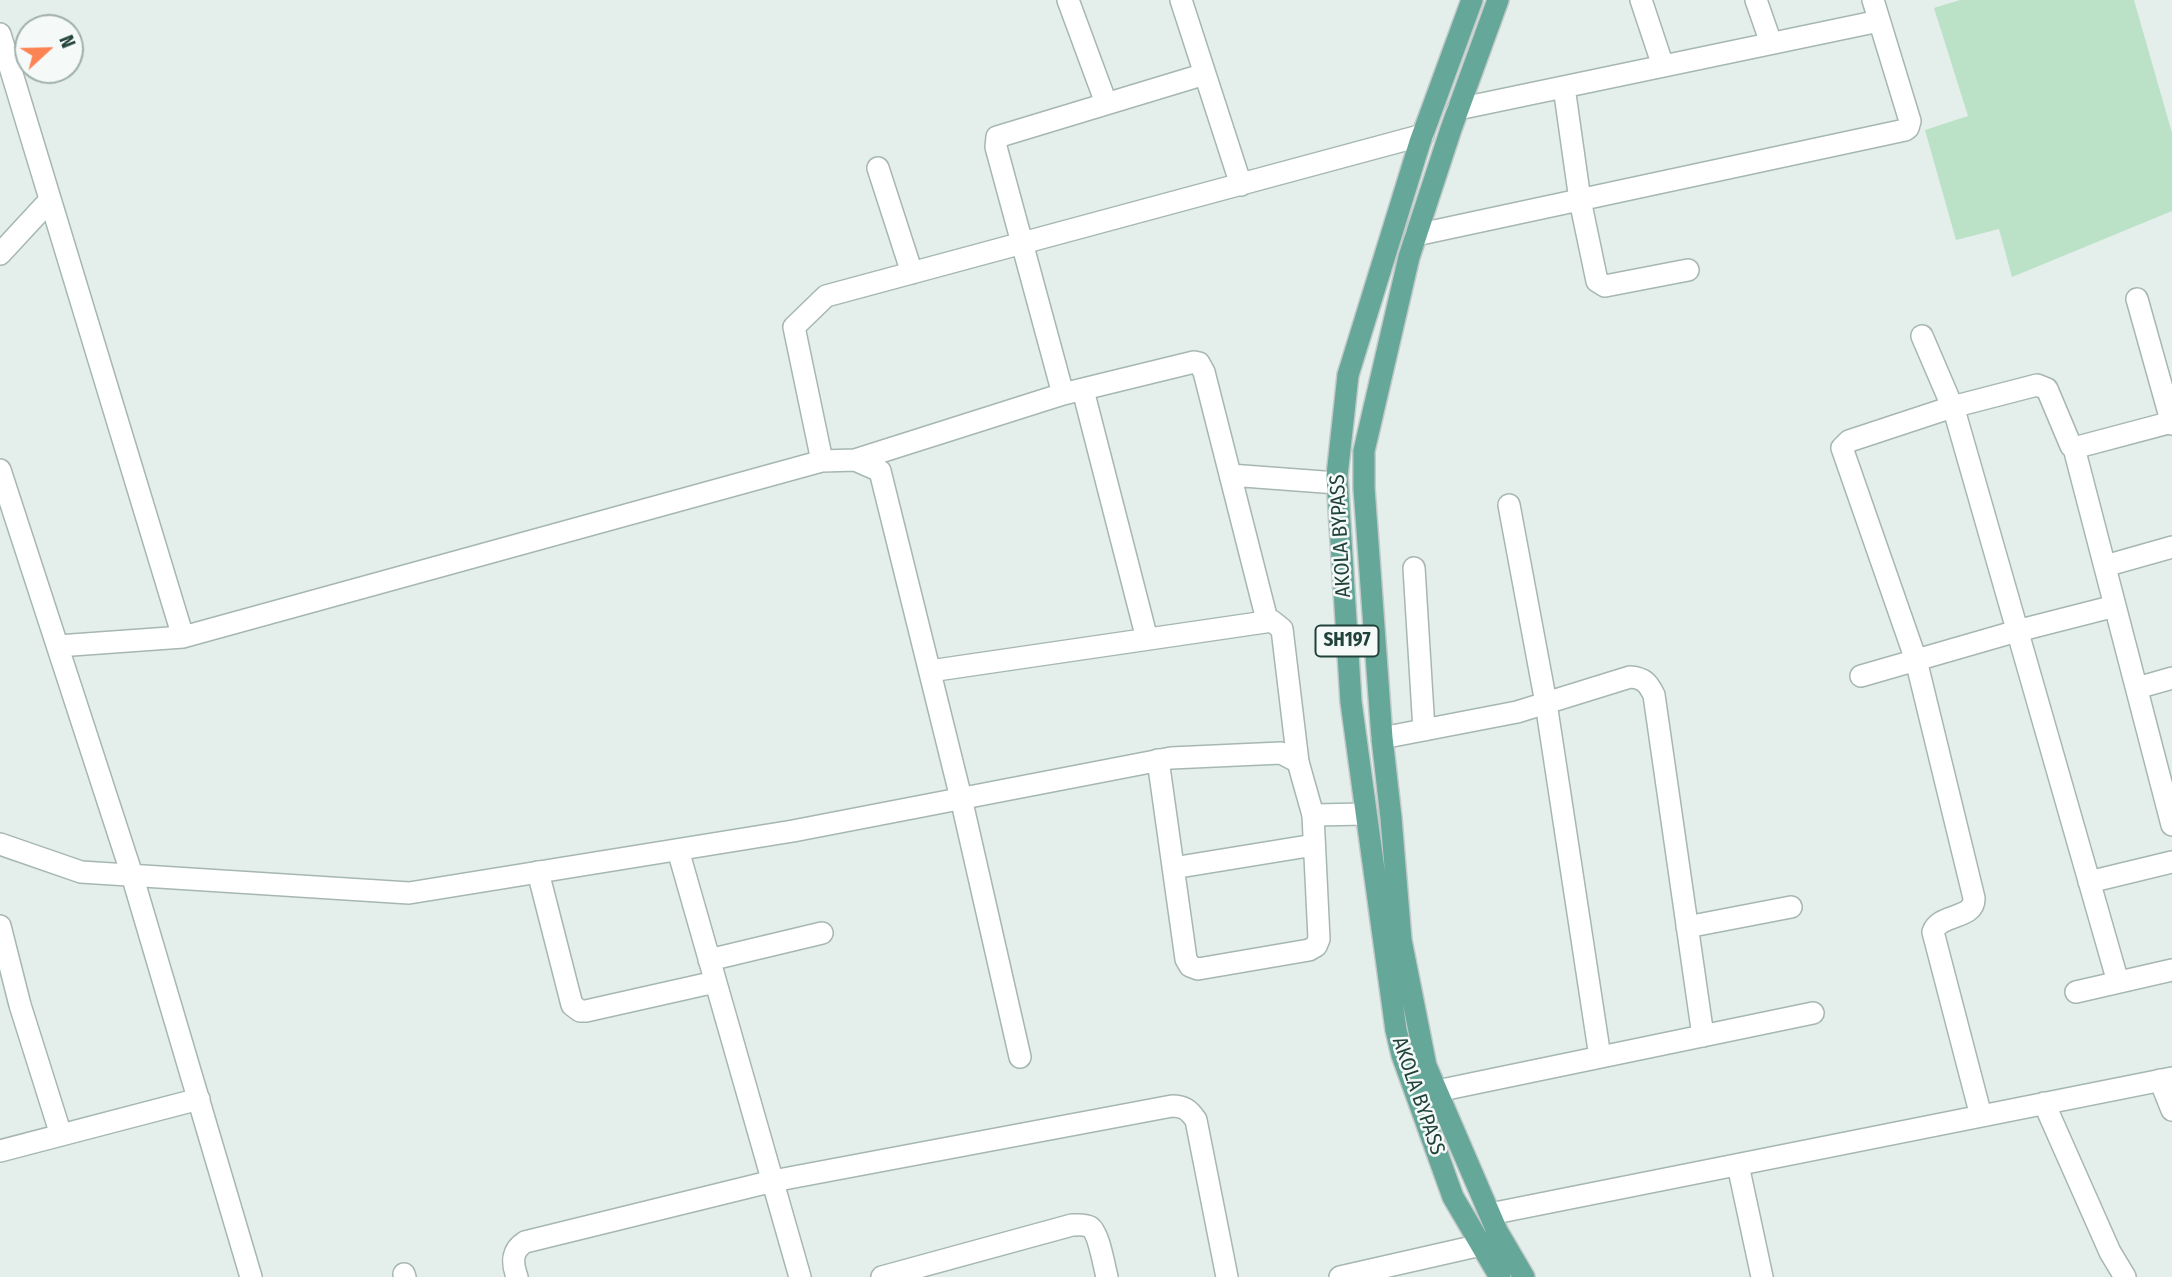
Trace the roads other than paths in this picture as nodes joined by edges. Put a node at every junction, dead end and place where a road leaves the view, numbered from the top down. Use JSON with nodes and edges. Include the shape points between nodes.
{"nodes":[{"id":1,"x":1068,"y":0,"type":"edge"},
{"id":2,"x":1181,"y":0,"type":"edge"},
{"id":3,"x":1472,"y":0,"type":"edge"},
{"id":4,"x":1498,"y":0,"type":"edge"},
{"id":5,"x":1641,"y":0,"type":"edge"},
{"id":6,"x":1756,"y":0,"type":"edge"},
{"id":7,"x":1873,"y":0,"type":"edge"},
{"id":8,"x":1880,"y":21,"type":"junction"},
{"id":9,"x":1,"y":42,"type":"edge"},
{"id":10,"x":1770,"y":43,"type":"junction"},
{"id":11,"x":1663,"y":66,"type":"junction"},
{"id":12,"x":1205,"y":74,"type":"junction"},
{"id":13,"x":1564,"y":87,"type":"junction"},
{"id":14,"x":1106,"y":103,"type":"junction"},
{"id":15,"x":1458,"y":109,"type":"junction"},
{"id":16,"x":1423,"y":135,"type":"junction"},
{"id":17,"x":1439,"y":165,"type":"junction"},
{"id":18,"x":1413,"y":166,"type":"junction"},
{"id":19,"x":878,"y":168,"type":"dead end"},
{"id":20,"x":1241,"y":185,"type":"junction"},
{"id":21,"x":50,"y":200,"type":"junction"},
{"id":22,"x":1580,"y":200,"type":"junction"},
{"id":23,"x":1416,"y":235,"type":"junction"},
{"id":24,"x":1022,"y":243,"type":"junction"},
{"id":25,"x":0,"y":254,"type":"edge"},
{"id":26,"x":1688,"y":270,"type":"dead end"},
{"id":27,"x":912,"y":273,"type":"junction"},
{"id":28,"x":2137,"y":299,"type":"dead end"},
{"id":29,"x":1922,"y":335,"type":"dead end"},
{"id":30,"x":1073,"y":392,"type":"junction"},
{"id":31,"x":1952,"y":407,"type":"junction"},
{"id":32,"x":2172,"y":423,"type":"edge"},
{"id":33,"x":2074,"y":448,"type":"junction"},
{"id":34,"x":855,"y":460,"type":"junction"},
{"id":35,"x":822,"y":461,"type":"junction"},
{"id":36,"x":0,"y":470,"type":"edge"},
{"id":37,"x":1230,"y":475,"type":"junction"},
{"id":38,"x":1337,"y":483,"type":"junction"},
{"id":39,"x":1509,"y":505,"type":"dead end"},
{"id":40,"x":2172,"y":547,"type":"edge"},
{"id":41,"x":2105,"y":566,"type":"junction"},
{"id":42,"x":1415,"y":568,"type":"dead end"},
{"id":43,"x":2115,"y":606,"type":"junction"},
{"id":44,"x":1267,"y":620,"type":"junction"},
{"id":45,"x":2017,"y":631,"type":"junction"},
{"id":46,"x":183,"y":637,"type":"junction"},
{"id":47,"x":1147,"y":639,"type":"junction"},
{"id":48,"x":58,"y":646,"type":"junction"},
{"id":49,"x":1916,"y":660,"type":"junction"},
{"id":50,"x":930,"y":671,"type":"junction"},
{"id":51,"x":1861,"y":676,"type":"dead end"},
{"id":52,"x":2172,"y":678,"type":"edge"},
{"id":53,"x":2137,"y":688,"type":"junction"},
{"id":54,"x":1546,"y":703,"type":"junction"},
{"id":55,"x":1424,"y":730,"type":"junction"},
{"id":56,"x":1382,"y":738,"type":"junction"},
{"id":57,"x":1158,"y":760,"type":"junction"},
{"id":58,"x":1297,"y":762,"type":"junction"},
{"id":59,"x":961,"y":799,"type":"junction"},
{"id":60,"x":1366,"y":814,"type":"junction"},
{"id":61,"x":1313,"y":815,"type":"junction"},
{"id":62,"x":2172,"y":825,"type":"edge"},
{"id":63,"x":0,"y":844,"type":"edge"},
{"id":64,"x":1314,"y":845,"type":"junction"},
{"id":65,"x":678,"y":850,"type":"junction"},
{"id":66,"x":2172,"y":862,"type":"edge"},
{"id":67,"x":1173,"y":868,"type":"junction"},
{"id":68,"x":538,"y":872,"type":"junction"},
{"id":69,"x":132,"y":875,"type":"junction"},
{"id":70,"x":2089,"y":882,"type":"junction"},
{"id":71,"x":1791,"y":907,"type":"dead end"},
{"id":72,"x":0,"y":926,"type":"edge"},
{"id":73,"x":1687,"y":927,"type":"junction"},
{"id":74,"x":822,"y":933,"type":"dead end"},
{"id":75,"x":709,"y":960,"type":"junction"},
{"id":76,"x":2172,"y":970,"type":"edge"},
{"id":77,"x":715,"y":982,"type":"junction"},
{"id":78,"x":2118,"y":982,"type":"junction"},
{"id":79,"x":2076,"y":992,"type":"dead end"},
{"id":80,"x":10,"y":1008,"type":"edge"},
{"id":81,"x":1814,"y":1013,"type":"dead end"},
{"id":82,"x":1703,"y":1036,"type":"junction"},
{"id":83,"x":1020,"y":1057,"type":"dead end"},
{"id":84,"x":1601,"y":1057,"type":"junction"},
{"id":85,"x":2166,"y":1079,"type":"edge"},
{"id":86,"x":1437,"y":1091,"type":"junction"},
{"id":87,"x":199,"y":1099,"type":"junction"},
{"id":88,"x":2044,"y":1103,"type":"junction"},
{"id":89,"x":2172,"y":1110,"type":"edge"},
{"id":90,"x":1981,"y":1116,"type":"junction"},
{"id":91,"x":61,"y":1135,"type":"junction"},
{"id":92,"x":0,"y":1151,"type":"edge"},
{"id":93,"x":1738,"y":1165,"type":"junction"},
{"id":94,"x":772,"y":1181,"type":"junction"},
{"id":95,"x":1490,"y":1214,"type":"junction"},
{"id":96,"x":1481,"y":1245,"type":"junction"},
{"id":97,"x":250,"y":1277,"type":"edge"},
{"id":98,"x":517,"y":1277,"type":"edge"},
{"id":99,"x":800,"y":1277,"type":"edge"},
{"id":100,"x":881,"y":1277,"type":"edge"},
{"id":101,"x":1107,"y":1277,"type":"edge"},
{"id":102,"x":1227,"y":1277,"type":"edge"},
{"id":103,"x":1340,"y":1277,"type":"edge"},
{"id":104,"x":1500,"y":1277,"type":"edge"},
{"id":105,"x":1524,"y":1277,"type":"edge"},
{"id":106,"x":1762,"y":1277,"type":"edge"},
{"id":107,"x":2125,"y":1277,"type":"edge"}],
"edges":[{"from":1,"to":14,"type":"street"},
{"from":2,"to":12,"type":"street"},
{"from":3,"to":16,"type":"main road","name":"AKOLA BYPASS","number":"SH197"},
{"from":4,"to":15,"type":"main road","name":"AKOLA BYPASS","number":"SH197"},
{"from":5,"to":11,"type":"street"},
{"from":6,"to":10,"type":"street"},
{"from":7,"to":8,"type":"street"},
{"from":8,"to":10,"type":"street"},
{"from":8,"to":22,"type":"street","via":[[1910,121],[1905,130]]},
{"from":9,"to":21,"type":"street"},
{"from":10,"to":11,"type":"street"},
{"from":11,"to":13,"type":"street"},
{"from":12,"to":14,"type":"street"},
{"from":12,"to":20,"type":"street"},
{"from":13,"to":15,"type":"street"},
{"from":13,"to":22,"type":"street"},
{"from":14,"to":24,"type":"street","via":[[997,137]]},
{"from":15,"to":17,"type":"main road","name":"AKOLA BYPASS","number":"SH197"},
{"from":16,"to":18,"type":"main road","name":"AKOLA BYPASS","number":"SH197"},
{"from":16,"to":20,"type":"street"},
{"from":17,"to":18,"type":"main road"},
{"from":17,"to":23,"type":"main road","name":"AKOLA BYPASS","number":"SH197"},
{"from":18,"to":38,"type":"main road","name":"AKOLA BYPASS","number":"SH197","via":[[1348,375]]},
{"from":19,"to":27,"type":"street"},
{"from":20,"to":24,"type":"street"},
{"from":21,"to":25,"type":"street"},
{"from":21,"to":46,"type":"street"},
{"from":22,"to":23,"type":"street"},
{"from":22,"to":26,"type":"street","via":[[1600,284]]},
{"from":23,"to":56,"type":"main road","name":"AKOLA BYPASS","number":"SH197","via":[[1364,451]]},
{"from":24,"to":27,"type":"street"},
{"from":24,"to":30,"type":"street"},
{"from":27,"to":35,"type":"street","via":[[826,296],[794,327]]},
{"from":28,"to":32,"type":"street"},
{"from":29,"to":31,"type":"street"},
{"from":30,"to":34,"type":"street"},
{"from":30,"to":37,"type":"street","via":[[1199,363]]},
{"from":30,"to":47,"type":"street"},
{"from":31,"to":33,"type":"street","via":[[2042,385]]},
{"from":31,"to":45,"type":"street"},
{"from":31,"to":49,"type":"street","via":[[1849,441],[1842,448]]},
{"from":32,"to":33,"type":"street"},
{"from":33,"to":41,"type":"street"},
{"from":34,"to":35,"type":"street"},
{"from":34,"to":50,"type":"street","via":[[880,471]]},
{"from":35,"to":46,"type":"street"},
{"from":36,"to":48,"type":"street"},
{"from":37,"to":38,"type":"street"},
{"from":37,"to":44,"type":"street"},
{"from":38,"to":60,"type":"main road","name":"AKOLA BYPASS","number":"SH197","via":[[1351,702]]},
{"from":39,"to":54,"type":"street"},
{"from":40,"to":41,"type":"street"},
{"from":41,"to":43,"type":"street"},
{"from":42,"to":55,"type":"street"},
{"from":43,"to":45,"type":"street"},
{"from":43,"to":53,"type":"street"},
{"from":44,"to":47,"type":"street"},
{"from":44,"to":58,"type":"street","via":[[1282,629]]},
{"from":45,"to":49,"type":"street"},
{"from":45,"to":70,"type":"street"},
{"from":46,"to":48,"type":"street"},
{"from":47,"to":50,"type":"street"},
{"from":48,"to":69,"type":"street"},
{"from":49,"to":51,"type":"street"},
{"from":49,"to":90,"type":"street","via":[[1975,903],[1971,910],[1938,923],[1933,932]]},
{"from":50,"to":59,"type":"street"},
{"from":52,"to":53,"type":"street"},
{"from":53,"to":62,"type":"street"},
{"from":54,"to":55,"type":"street"},
{"from":54,"to":73,"type":"street","via":[[1630,677],[1648,684],[1654,695]]},
{"from":54,"to":84,"type":"street"},
{"from":55,"to":56,"type":"street"},
{"from":56,"to":86,"type":"main road","name":"AKOLA BYPASS","number":"SH197","via":[[1401,940],[1426,1066]]},
{"from":57,"to":58,"type":"street","via":[[1281,753]]},
{"from":57,"to":59,"type":"street"},
{"from":57,"to":67,"type":"street"},
{"from":58,"to":61,"type":"street"},
{"from":59,"to":65,"type":"street"},
{"from":59,"to":83,"type":"street"},
{"from":60,"to":61,"type":"street"},
{"from":60,"to":96,"type":"main road","name":"AKOLA BYPASS","number":"SH197","via":[[1398,1041],[1453,1197]]},
{"from":61,"to":64,"type":"street"},
{"from":63,"to":69,"type":"street","via":[[81,872]]},
{"from":64,"to":67,"type":"street"},
{"from":64,"to":67,"type":"street","via":[[1319,939],[1315,946],[1198,969],[1186,959]]},
{"from":65,"to":68,"type":"street"},
{"from":65,"to":75,"type":"street"},
{"from":66,"to":70,"type":"street"},
{"from":68,"to":69,"type":"street","via":[[409,893]]},
{"from":68,"to":77,"type":"street","via":[[576,1009],[586,1011]]},
{"from":69,"to":87,"type":"street"},
{"from":70,"to":78,"type":"street"},
{"from":71,"to":73,"type":"street"},
{"from":72,"to":80,"type":"street"},
{"from":73,"to":82,"type":"street"},
{"from":74,"to":75,"type":"street"},
{"from":75,"to":77,"type":"street"},
{"from":76,"to":78,"type":"street"},
{"from":77,"to":94,"type":"street"},
{"from":78,"to":79,"type":"street"},
{"from":80,"to":91,"type":"street"},
{"from":81,"to":82,"type":"street"},
{"from":82,"to":84,"type":"street"},
{"from":84,"to":86,"type":"street"},
{"from":85,"to":88,"type":"street"},
{"from":85,"to":89,"type":"street"},
{"from":86,"to":95,"type":"main road","name":"AKOLA BYPASS","number":"SH197"},
{"from":87,"to":91,"type":"street"},
{"from":87,"to":97,"type":"street"},
{"from":88,"to":90,"type":"street"},
{"from":88,"to":107,"type":"street"},
{"from":90,"to":93,"type":"street"},
{"from":91,"to":92,"type":"street"},
{"from":93,"to":95,"type":"street"},
{"from":93,"to":106,"type":"street"},
{"from":94,"to":98,"type":"street","via":[[525,1242],[514,1254]]},
{"from":94,"to":99,"type":"street"},
{"from":94,"to":102,"type":"street","via":[[1181,1106],[1196,1120]]},
{"from":95,"to":105,"type":"main road","name":"AKOLA BYPASS","number":"SH197"},
{"from":96,"to":103,"type":"street"},
{"from":96,"to":104,"type":"main road","name":"AKOLA BYPASS","number":"SH197"},
{"from":100,"to":101,"type":"street","via":[[1082,1225],[1096,1234]]}]}
